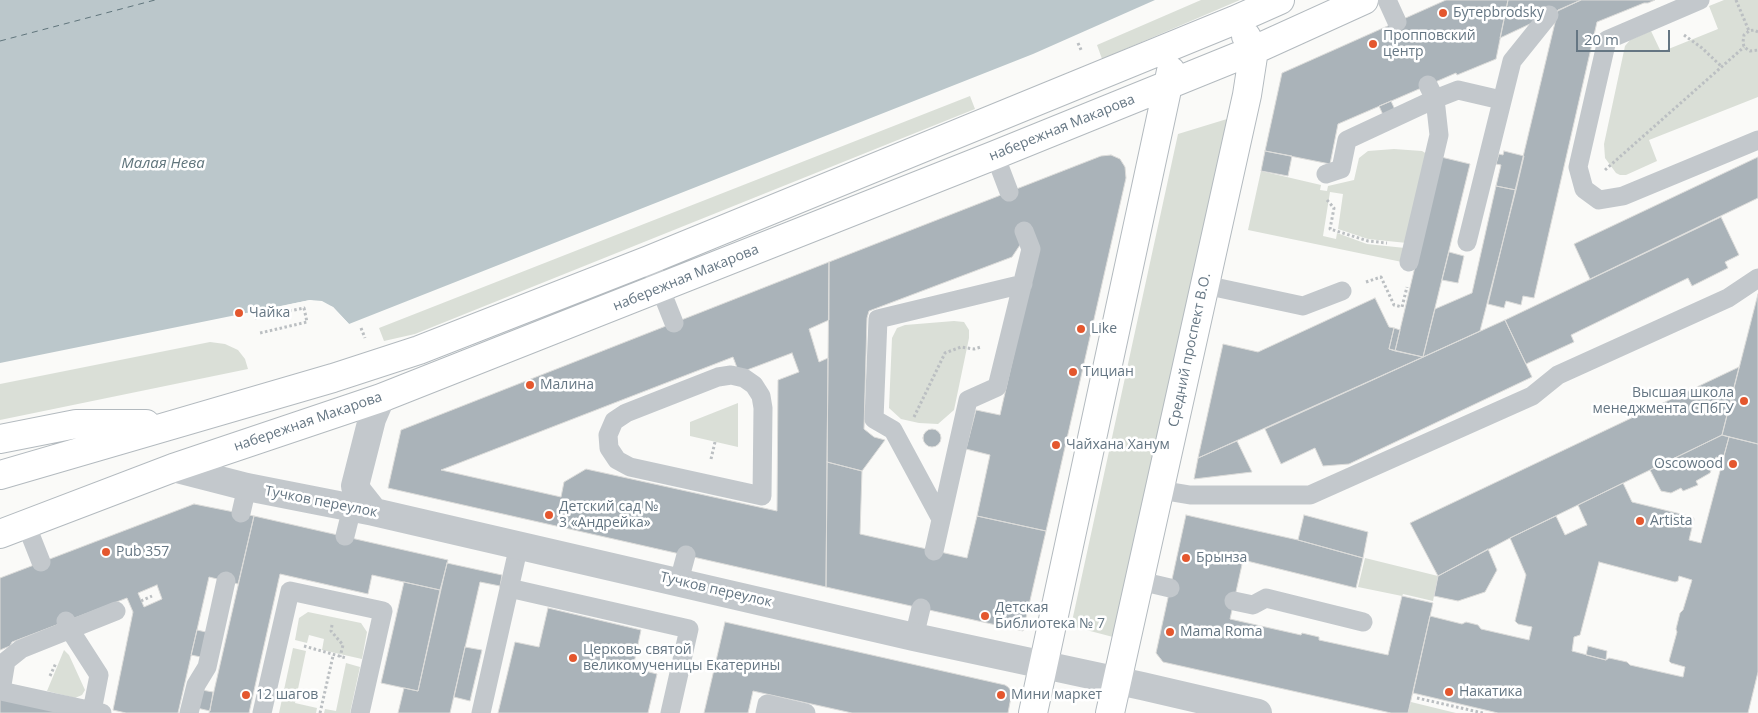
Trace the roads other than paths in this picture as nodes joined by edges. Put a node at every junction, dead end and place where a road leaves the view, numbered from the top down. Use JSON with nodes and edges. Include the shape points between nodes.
{"nodes":[{"id":1,"x":1280,"y":0,"type":"edge"},
{"id":2,"x":1364,"y":0,"type":"edge"},
{"id":3,"x":1387,"y":0,"type":"edge"},
{"id":4,"x":1700,"y":0,"type":"edge"},
{"id":5,"x":1548,"y":15,"type":"dead end"},
{"id":6,"x":1235,"y":20,"type":"junction"},
{"id":7,"x":1397,"y":22,"type":"dead end"},
{"id":8,"x":1180,"y":43,"type":"junction"},
{"id":9,"x":1254,"y":50,"type":"junction"},
{"id":10,"x":1167,"y":85,"type":"junction"},
{"id":11,"x":1432,"y":92,"type":"junction"},
{"id":12,"x":1501,"y":100,"type":"junction"},
{"id":13,"x":1758,"y":140,"type":"edge"},
{"id":14,"x":995,"y":155,"type":"junction"},
{"id":15,"x":1326,"y":174,"type":"road end"},
{"id":16,"x":1009,"y":192,"type":"dead end"},
{"id":17,"x":1024,"y":231,"type":"dead end"},
{"id":18,"x":1467,"y":242,"type":"dead end"},
{"id":19,"x":1411,"y":254,"type":"road end"},
{"id":20,"x":650,"y":260,"type":"junction"},
{"id":21,"x":1758,"y":278,"type":"edge"},
{"id":22,"x":1023,"y":284,"type":"junction"},
{"id":23,"x":1205,"y":285,"type":"junction"},
{"id":24,"x":661,"y":288,"type":"junction"},
{"id":25,"x":1342,"y":291,"type":"road end"},
{"id":26,"x":674,"y":323,"type":"dead end"},
{"id":27,"x":381,"y":398,"type":"junction"},
{"id":28,"x":178,"y":424,"type":"junction"},
{"id":29,"x":0,"y":439,"type":"edge"},
{"id":30,"x":173,"y":468,"type":"junction"},
{"id":31,"x":0,"y":475,"type":"edge"},
{"id":32,"x":247,"y":487,"type":"junction"},
{"id":33,"x":703,"y":489,"type":"joint"},
{"id":34,"x":1160,"y":490,"type":"junction"},
{"id":35,"x":363,"y":510,"type":"junction"},
{"id":36,"x":241,"y":513,"type":"dead end"},
{"id":37,"x":941,"y":519,"type":"junction"},
{"id":38,"x":26,"y":524,"type":"junction"},
{"id":39,"x":0,"y":534,"type":"edge"},
{"id":40,"x":345,"y":536,"type":"dead end"},
{"id":41,"x":519,"y":545,"type":"junction"},
{"id":42,"x":934,"y":551,"type":"dead end"},
{"id":43,"x":686,"y":555,"type":"dead end"},
{"id":44,"x":42,"y":562,"type":"dead end"},
{"id":45,"x":226,"y":581,"type":"dead end"},
{"id":46,"x":679,"y":581,"type":"junction"},
{"id":47,"x":1140,"y":581,"type":"junction"},
{"id":48,"x":509,"y":588,"type":"junction"},
{"id":49,"x":1170,"y":588,"type":"dead end"},
{"id":50,"x":1234,"y":601,"type":"dead end"},
{"id":51,"x":921,"y":608,"type":"dead end"},
{"id":52,"x":116,"y":611,"type":"dead end"},
{"id":53,"x":1363,"y":622,"type":"dead end"},
{"id":54,"x":68,"y":626,"type":"junction"},
{"id":55,"x":914,"y":637,"type":"junction"},
{"id":56,"x":1043,"y":666,"type":"junction"},
{"id":57,"x":1118,"y":681,"type":"junction"},
{"id":58,"x":1245,"y":711,"type":"edge"},
{"id":59,"x":97,"y":712,"type":"edge"},
{"id":60,"x":189,"y":713,"type":"edge"},
{"id":61,"x":262,"y":713,"type":"edge"},
{"id":62,"x":360,"y":713,"type":"edge"},
{"id":63,"x":481,"y":713,"type":"edge"},
{"id":64,"x":670,"y":713,"type":"edge"},
{"id":65,"x":765,"y":713,"type":"edge"},
{"id":66,"x":806,"y":713,"type":"edge"},
{"id":67,"x":1033,"y":713,"type":"edge"},
{"id":68,"x":1110,"y":713,"type":"edge"}],
"edges":[{"from":1,"to":6,"type":"main road"},
{"from":2,"to":9,"type":"main road","name":"набережная Макарова"},
{"from":3,"to":7,"type":"lane"},
{"from":4,"to":13,"type":"lane","via":[[1607,40],[1578,167],[1584,188],[1599,200],[1623,196]]},
{"from":5,"to":12,"type":"lane","via":[[1512,61]]},
{"from":6,"to":8,"type":"main road"},
{"from":6,"to":9,"type":"main road"},
{"from":8,"to":10,"type":"main road"},
{"from":8,"to":20,"type":"main road"},
{"from":9,"to":10,"type":"main road","name":"набережная Макарова"},
{"from":9,"to":23,"type":"main road","name":"Средний проспект В.О."},
{"from":10,"to":14,"type":"main road","name":"набережная Макарова"},
{"from":10,"to":56,"type":"main road"},
{"from":11,"to":12,"type":"lane","via":[[1458,90]]},
{"from":11,"to":15,"type":"lane","via":[[1347,140],[1341,168]]},
{"from":11,"to":19,"type":"lane","via":[[1439,135]]},
{"from":12,"to":18,"type":"lane"},
{"from":14,"to":16,"type":"lane"},
{"from":14,"to":24,"type":"main road","name":"набережная Макарова"},
{"from":17,"to":22,"type":"lane","via":[[1031,249]]},
{"from":20,"to":24,"type":"lane"},
{"from":20,"to":28,"type":"main road","via":[[419,350]]},
{"from":21,"to":34,"type":"lane","via":[[1728,298],[1558,374],[1532,396],[1310,495],[1190,495]]},
{"from":22,"to":37,"type":"lane","via":[[997,387],[968,400]]},
{"from":22,"to":37,"type":"lane","via":[[878,319],[874,419],[893,430]]},
{"from":23,"to":25,"type":"lane","via":[[1303,306]]},
{"from":23,"to":34,"type":"main road","name":"Средний проспект В.О."},
{"from":24,"to":26,"type":"lane"},
{"from":24,"to":27,"type":"main road","name":"набережная Макарова"},
{"from":27,"to":30,"type":"main road","name":"набережная Макарова"},
{"from":27,"to":35,"type":"street","via":[[372,419],[355,486]]},
{"from":28,"to":29,"type":"main road","via":[[76,424]]},
{"from":28,"to":31,"type":"main road"},
{"from":30,"to":32,"type":"street","name":"Тучков переулок"},
{"from":30,"to":38,"type":"main road","name":"набережная Макарова"},
{"from":32,"to":35,"type":"street","name":"Тучков переулок"},
{"from":32,"to":36,"type":"lane"},
{"from":33,"to":33,"type":"lane","via":[[762,496],[763,408],[758,390],[744,378],[731,375],[696,378],[626,413],[614,421],[608,435],[609,448],[617,460]]},
{"from":34,"to":47,"type":"main road","name":"Средний проспект В.О."},
{"from":35,"to":40,"type":"lane"},
{"from":35,"to":41,"type":"street","name":"Тучков переулок"},
{"from":37,"to":42,"type":"lane"},
{"from":38,"to":39,"type":"main road","name":"набережная Макарова"},
{"from":38,"to":44,"type":"lane"},
{"from":41,"to":46,"type":"street","name":"Тучков переулок"},
{"from":41,"to":48,"type":"lane"},
{"from":43,"to":46,"type":"lane"},
{"from":45,"to":60,"type":"lane","via":[[206,667],[196,684]]},
{"from":46,"to":55,"type":"street","name":"Тучков переулок"},
{"from":47,"to":49,"type":"lane"},
{"from":47,"to":57,"type":"main road","name":"Средний проспект В.О."},
{"from":48,"to":63,"type":"lane"},
{"from":48,"to":64,"type":"lane","via":[[689,629]]},
{"from":50,"to":53,"type":"lane","via":[[1253,605],[1266,598]]},
{"from":51,"to":55,"type":"lane"},
{"from":52,"to":54,"type":"lane"},
{"from":54,"to":59,"type":"lane","via":[[99,676]]},
{"from":54,"to":59,"type":"lane","via":[[21,649],[6,661],[1,691]]},
{"from":55,"to":56,"type":"street","name":"Тучков переулок"},
{"from":56,"to":57,"type":"street","name":"Тучков переулок"},
{"from":56,"to":67,"type":"main road"},
{"from":57,"to":58,"type":"street","name":"Тучков переулок"},
{"from":57,"to":68,"type":"main road","name":"Средний проспект В.О."},
{"from":61,"to":62,"type":"lane","via":[[290,591],[332,593],[383,611]]},
{"from":65,"to":66,"type":"lane","via":[[767,704]]}]}
